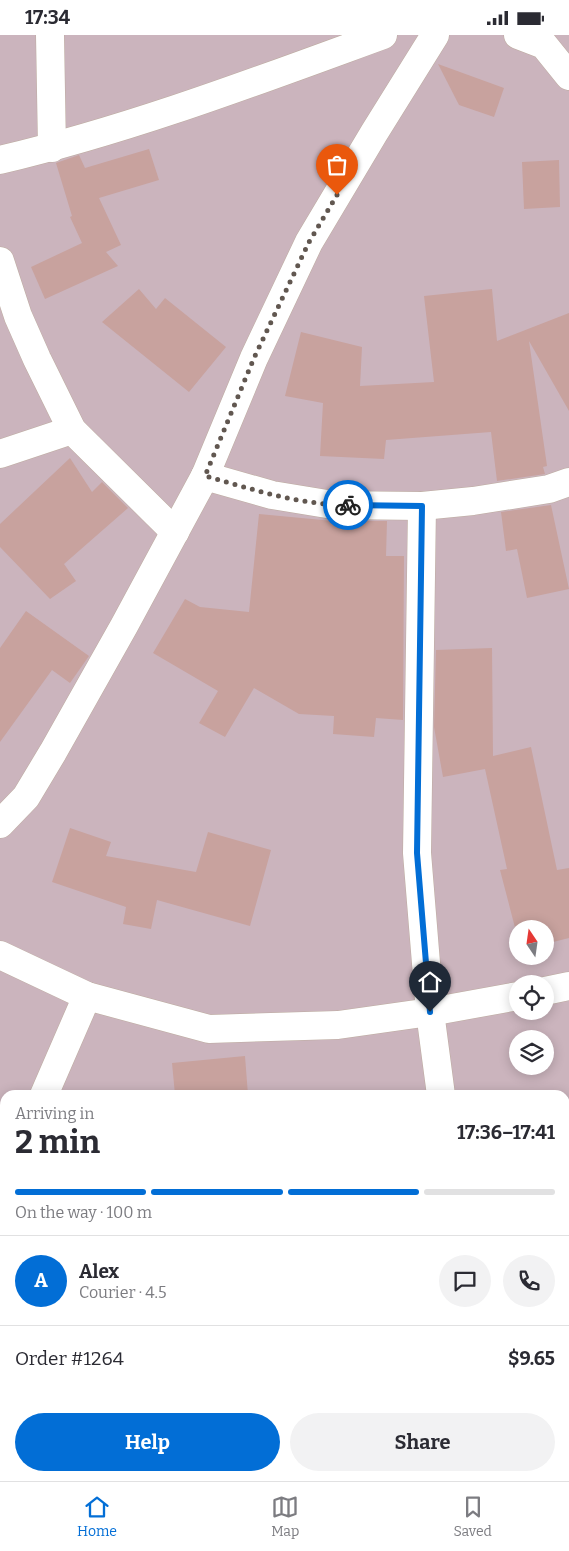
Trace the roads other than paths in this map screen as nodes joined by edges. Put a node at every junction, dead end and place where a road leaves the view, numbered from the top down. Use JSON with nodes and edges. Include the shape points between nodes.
{"nodes":[{"id":1,"x":50,"y":35,"type":"edge"},
{"id":2,"x":383,"y":35,"type":"edge"},
{"id":3,"x":436,"y":35,"type":"edge"},
{"id":4,"x":518,"y":35,"type":"edge"},
{"id":5,"x":569,"y":76,"type":"edge"},
{"id":6,"x":52,"y":148,"type":"junction"},
{"id":7,"x":0,"y":161,"type":"edge"},
{"id":8,"x":0,"y":261,"type":"edge"},
{"id":9,"x":72,"y":430,"type":"junction"},
{"id":10,"x":0,"y":454,"type":"edge"},
{"id":11,"x":205,"y":476,"type":"junction"},
{"id":12,"x":569,"y":482,"type":"edge"},
{"id":13,"x":422,"y":506,"type":"junction"},
{"id":14,"x":175,"y":532,"type":"junction"},
{"id":15,"x":0,"y":824,"type":"edge"},
{"id":16,"x":0,"y":955,"type":"edge"},
{"id":17,"x":569,"y":986,"type":"edge"},
{"id":18,"x":554,"y":989,"type":"edge"},
{"id":19,"x":87,"y":996,"type":"junction"},
{"id":20,"x":509,"y":998,"type":"edge"},
{"id":21,"x":430,"y":1012,"type":"junction"},
{"id":22,"x":46,"y":1090,"type":"edge"},
{"id":23,"x":440,"y":1090,"type":"edge"}],
"edges":[{"from":1,"to":6,"type":"street"},
{"from":2,"to":6,"type":"street","via":[[225,93]]},
{"from":3,"to":11,"type":"street","via":[[309,242],[254,358]]},
{"from":4,"to":5,"type":"street","via":[[544,45]]},
{"from":6,"to":7,"type":"street"},
{"from":8,"to":9,"type":"street","via":[[18,315]]},
{"from":9,"to":10,"type":"street"},
{"from":9,"to":14,"type":"street"},
{"from":11,"to":13,"type":"street","via":[[272,495],[333,505]]},
{"from":11,"to":14,"type":"street"},
{"from":12,"to":13,"type":"street","via":[[549,489]]},
{"from":13,"to":21,"type":"street","via":[[417,853]]},
{"from":14,"to":15,"type":"street","via":[[54,752],[26,797]]},
{"from":16,"to":19,"type":"street"},
{"from":17,"to":18,"type":"street"},
{"from":19,"to":21,"type":"street","via":[[209,1029],[338,1025]]},
{"from":19,"to":22,"type":"street"},
{"from":20,"to":21,"type":"street"},
{"from":21,"to":23,"type":"street"}]}
